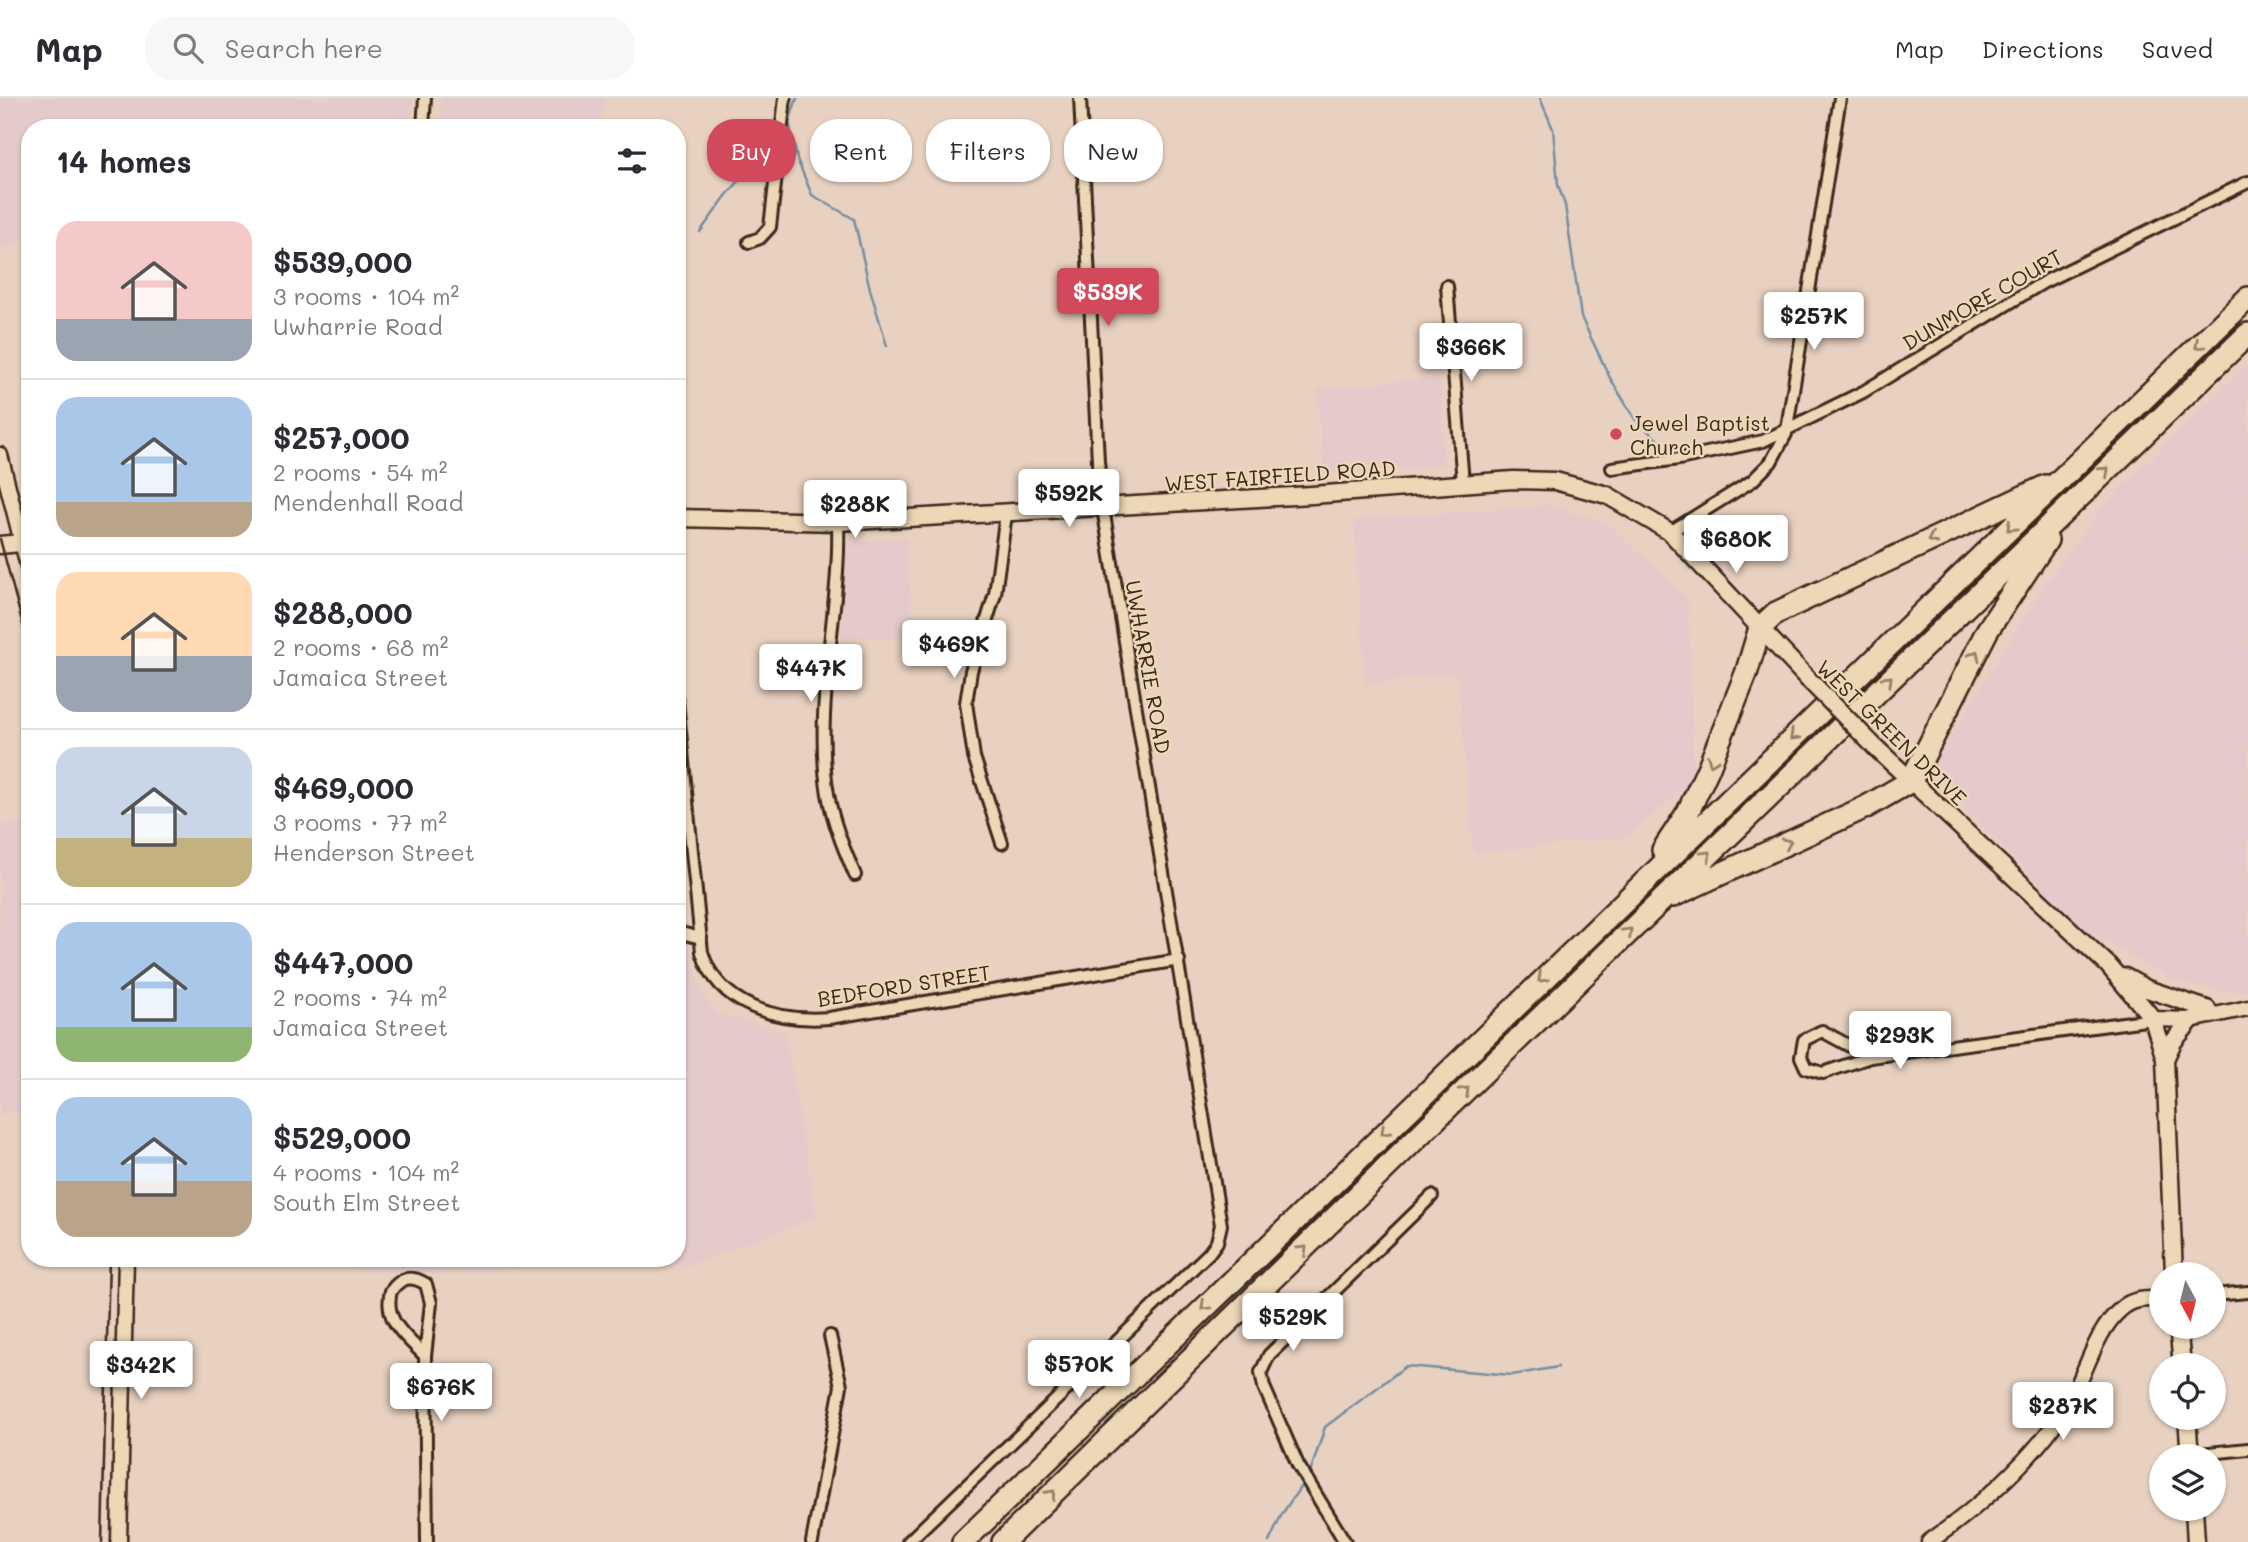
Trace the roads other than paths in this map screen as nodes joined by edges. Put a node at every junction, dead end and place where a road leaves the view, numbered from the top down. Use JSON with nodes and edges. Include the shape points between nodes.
{"nodes":[{"id":1,"x":425,"y":98,"type":"edge"},
{"id":2,"x":785,"y":98,"type":"edge"},
{"id":3,"x":1080,"y":98,"type":"edge"},
{"id":4,"x":1840,"y":98,"type":"edge"},
{"id":5,"x":424,"y":119,"type":"edge"},
{"id":6,"x":2248,"y":182,"type":"edge"},
{"id":7,"x":749,"y":242,"type":"dead end"},
{"id":8,"x":1447,"y":286,"type":"dead end"},
{"id":9,"x":2248,"y":298,"type":"edge"},
{"id":10,"x":2248,"y":334,"type":"edge"},
{"id":11,"x":1786,"y":430,"type":"junction"},
{"id":12,"x":0,"y":455,"type":"edge"},
{"id":13,"x":1612,"y":468,"type":"dead end"},
{"id":14,"x":2060,"y":479,"type":"junction"},
{"id":15,"x":1463,"y":483,"type":"junction"},
{"id":16,"x":1592,"y":490,"type":"joint"},
{"id":17,"x":2081,"y":494,"type":"junction"},
{"id":18,"x":1103,"y":508,"type":"junction"},
{"id":19,"x":1006,"y":514,"type":"junction"},
{"id":20,"x":686,"y":518,"type":"edge"},
{"id":21,"x":838,"y":522,"type":"junction"},
{"id":22,"x":21,"y":525,"type":"edge"},
{"id":23,"x":1670,"y":532,"type":"junction"},
{"id":24,"x":21,"y":543,"type":"edge"},
{"id":25,"x":0,"y":545,"type":"edge"},
{"id":26,"x":1760,"y":628,"type":"junction"},
{"id":27,"x":1911,"y":781,"type":"junction"},
{"id":28,"x":686,"y":790,"type":"edge"},
{"id":29,"x":1002,"y":843,"type":"dead end"},
{"id":30,"x":855,"y":876,"type":"dead end"},
{"id":31,"x":1644,"y":880,"type":"junction"},
{"id":32,"x":1658,"y":903,"type":"junction"},
{"id":33,"x":686,"y":934,"type":"edge"},
{"id":34,"x":701,"y":938,"type":"junction"},
{"id":35,"x":1180,"y":960,"type":"junction"},
{"id":36,"x":2113,"y":971,"type":"junction"},
{"id":37,"x":2207,"y":1009,"type":"junction"},
{"id":38,"x":2241,"y":1009,"type":"edge"},
{"id":39,"x":2153,"y":1019,"type":"junction"},
{"id":40,"x":2191,"y":1020,"type":"junction"},
{"id":41,"x":1870,"y":1058,"type":"junction"},
{"id":42,"x":2165,"y":1059,"type":"junction"},
{"id":43,"x":2167,"y":1100,"type":"junction"},
{"id":44,"x":1432,"y":1196,"type":"dead end"},
{"id":45,"x":2174,"y":1262,"type":"edge"},
{"id":46,"x":125,"y":1267,"type":"edge"},
{"id":47,"x":2248,"y":1292,"type":"edge"},
{"id":48,"x":2226,"y":1295,"type":"edge"},
{"id":49,"x":2149,"y":1299,"type":"edge"},
{"id":50,"x":830,"y":1336,"type":"dead end"},
{"id":51,"x":425,"y":1356,"type":"junction"},
{"id":52,"x":2248,"y":1449,"type":"edge"},
{"id":53,"x":2226,"y":1451,"type":"edge"},
{"id":54,"x":2195,"y":1521,"type":"edge"},
{"id":55,"x":119,"y":1542,"type":"edge"},
{"id":56,"x":427,"y":1542,"type":"edge"},
{"id":57,"x":812,"y":1542,"type":"edge"},
{"id":58,"x":908,"y":1542,"type":"edge"},
{"id":59,"x":963,"y":1542,"type":"edge"},
{"id":60,"x":1003,"y":1542,"type":"edge"},
{"id":61,"x":1345,"y":1542,"type":"edge"},
{"id":62,"x":1929,"y":1542,"type":"edge"},
{"id":63,"x":2196,"y":1542,"type":"edge"}],
"edges":[{"from":1,"to":5,"type":"street"},
{"from":2,"to":7,"type":"street","via":[[770,227]]},
{"from":3,"to":18,"type":"street","name":"UWHARRIE ROAD"},
{"from":4,"to":11,"type":"street"},
{"from":6,"to":11,"type":"street","name":"DUNMORE COURT","via":[[2044,282],[1863,393]]},
{"from":8,"to":15,"type":"street"},
{"from":9,"to":14,"type":"highway","one_way":true},
{"from":17,"to":10,"type":"highway","one_way":true},
{"from":11,"to":13,"type":"street","name":"DUNMORE COURT","via":[[1763,441]]},
{"from":11,"to":23,"type":"street","via":[[1771,462],[1752,481]]},
{"from":12,"to":22,"type":"street"},
{"from":14,"to":26,"type":"highway","one_way":true,"via":[[1776,613]]},
{"from":14,"to":31,"type":"highway","one_way":true},
{"from":15,"to":16,"type":"main road","name":"WEST FAIRFIELD ROAD","via":[[1536,480]]},
{"from":15,"to":18,"type":"main road","name":"WEST FAIRFIELD ROAD"},
{"from":16,"to":23,"type":"main road","name":"WEST GREEN DRIVE","via":[[1625,503]]},
{"from":27,"to":17,"type":"highway","one_way":true,"via":[[1987,631]]},
{"from":32,"to":17,"type":"highway","one_way":true},
{"from":18,"to":19,"type":"main road","name":"WEST FAIRFIELD ROAD"},
{"from":18,"to":35,"type":"street","name":"UWHARRIE ROAD"},
{"from":19,"to":21,"type":"main road","name":"WEST FAIRFIELD ROAD"},
{"from":19,"to":29,"type":"street","via":[[995,594],[971,671],[967,703],[974,757]]},
{"from":20,"to":21,"type":"main road","name":"WEST FAIRFIELD ROAD"},
{"from":21,"to":30,"type":"street","via":[[825,759],[838,836]]},
{"from":23,"to":26,"type":"main road","name":"WEST GREEN DRIVE"},
{"from":24,"to":25,"type":"main road"},
{"from":26,"to":27,"type":"main road","name":"WEST GREEN DRIVE","bridge":true},
{"from":26,"to":31,"type":"highway","one_way":true,"via":[[1709,769],[1688,812]]},
{"from":32,"to":27,"type":"highway","one_way":true,"via":[[1866,807]]},
{"from":27,"to":36,"type":"main road","name":"WEST GREEN DRIVE"},
{"from":28,"to":34,"type":"street","name":"BEDFORD STREET"},
{"from":31,"to":59,"type":"highway","one_way":true},
{"from":60,"to":32,"type":"highway","one_way":true},
{"from":33,"to":34,"type":"street"},
{"from":34,"to":35,"type":"street","name":"BEDFORD STREET","via":[[706,963],[720,987],[761,1010],[805,1018]]},
{"from":35,"to":58,"type":"street","name":"UWHARRIE ROAD","via":[[1221,1225],[1218,1238],[1209,1253]]},
{"from":36,"to":37,"type":"main road","via":[[2147,989]]},
{"from":36,"to":39,"type":"main road","name":"WEST GREEN DRIVE"},
{"from":37,"to":38,"type":"street"},
{"from":37,"to":39,"type":"street"},
{"from":38,"to":40,"type":"street"},
{"from":39,"to":40,"type":"street"},
{"from":39,"to":41,"type":"street"},
{"from":39,"to":42,"type":"main road","name":"WEST GREEN DRIVE"},
{"from":39,"to":43,"type":"main road","name":"WEST GREEN DRIVE","via":[[2153,1043]]},
{"from":40,"to":42,"type":"main road"},
{"from":41,"to":41,"type":"street","via":[[1822,1031],[1804,1040],[1801,1051],[1807,1068],[1816,1073]]},
{"from":42,"to":43,"type":"main road","name":"WEST GREEN DRIVE"},
{"from":43,"to":45,"type":"main road","name":"WEST GREEN DRIVE"},
{"from":44,"to":61,"type":"street","via":[[1269,1355],[1261,1372],[1298,1465]]},
{"from":46,"to":55,"type":"street"},
{"from":47,"to":48,"type":"street"},
{"from":49,"to":62,"type":"street","via":[[2139,1299],[2120,1310],[2070,1402],[2039,1445],[1983,1500]]},
{"from":50,"to":57,"type":"street","via":[[841,1385]]},
{"from":51,"to":51,"type":"street","via":[[429,1289],[412,1278],[398,1282],[389,1299],[390,1316]]},
{"from":51,"to":56,"type":"street"},
{"from":52,"to":53,"type":"street"},
{"from":54,"to":63,"type":"main road"}]}
